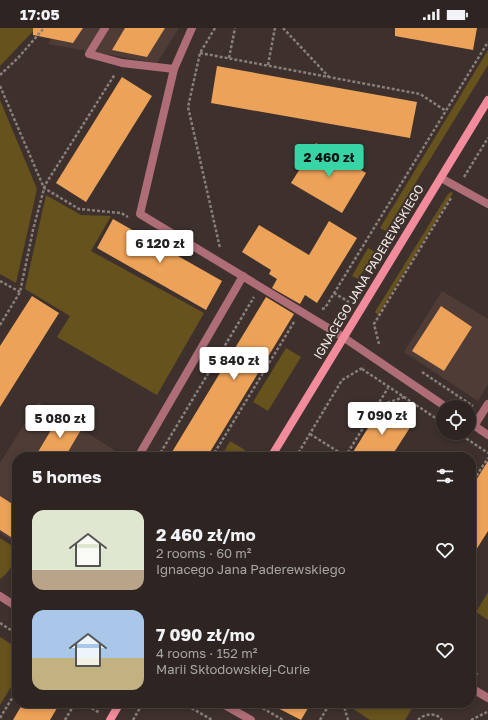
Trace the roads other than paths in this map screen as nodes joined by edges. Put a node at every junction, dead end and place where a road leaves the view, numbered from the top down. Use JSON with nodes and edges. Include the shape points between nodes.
{"nodes":[{"id":1,"x":105,"y":28,"type":"edge"},
{"id":2,"x":192,"y":28,"type":"edge"},
{"id":3,"x":174,"y":68,"type":"junction"},
{"id":4,"x":488,"y":100,"type":"edge"},
{"id":5,"x":441,"y":178,"type":"junction"},
{"id":6,"x":488,"y":204,"type":"edge"},
{"id":7,"x":243,"y":276,"type":"junction"},
{"id":8,"x":343,"y":338,"type":"junction"},
{"id":9,"x":436,"y":400,"type":"edge"},
{"id":10,"x":488,"y":404,"type":"edge"},
{"id":11,"x":476,"y":420,"type":"edge"},
{"id":12,"x":476,"y":427,"type":"edge"},
{"id":13,"x":488,"y":435,"type":"edge"},
{"id":14,"x":141,"y":452,"type":"edge"},
{"id":15,"x":274,"y":452,"type":"edge"},
{"id":16,"x":0,"y":596,"type":"edge"},
{"id":17,"x":12,"y":604,"type":"edge"},
{"id":18,"x":476,"y":691,"type":"edge"},
{"id":19,"x":488,"y":698,"type":"edge"},
{"id":20,"x":117,"y":708,"type":"edge"},
{"id":21,"x":229,"y":708,"type":"edge"},
{"id":22,"x":110,"y":720,"type":"edge"},
{"id":23,"x":249,"y":720,"type":"edge"}],
"edges":[{"from":1,"to":3,"type":"street","via":[[89,54],[122,63]]},
{"from":2,"to":3,"type":"street"},
{"from":3,"to":7,"type":"street","via":[[140,214]]},
{"from":4,"to":5,"type":"main road","name":"IGNACEGO JANA PADEREWSKIEGO"},
{"from":5,"to":6,"type":"street"},
{"from":5,"to":8,"type":"main road","name":"IGNACEGO JANA PADEREWSKIEGO"},
{"from":7,"to":8,"type":"street"},
{"from":7,"to":14,"type":"street"},
{"from":8,"to":9,"type":"street"},
{"from":8,"to":15,"type":"main road","name":"IGNACEGO JANA PADEREWSKIEGO"},
{"from":10,"to":11,"type":"street"},
{"from":12,"to":13,"type":"street"},
{"from":16,"to":17,"type":"street"},
{"from":18,"to":19,"type":"street"},
{"from":20,"to":22,"type":"main road"},
{"from":21,"to":23,"type":"street"}]}
